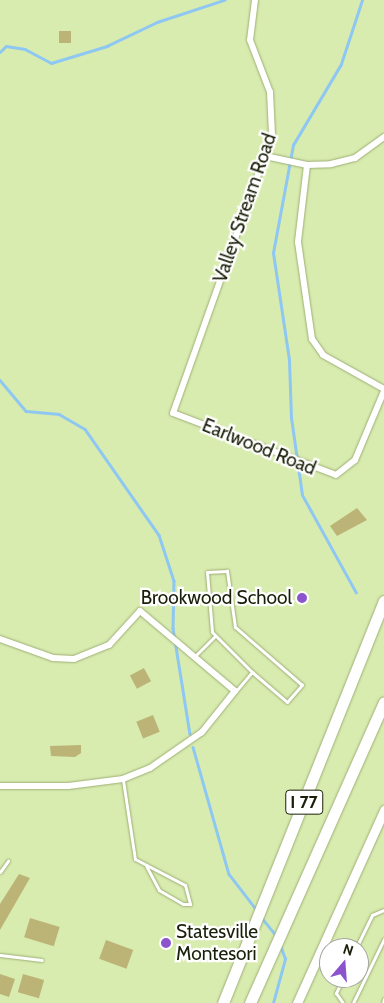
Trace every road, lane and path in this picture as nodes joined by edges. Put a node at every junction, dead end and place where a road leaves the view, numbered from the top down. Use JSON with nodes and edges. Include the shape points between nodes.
{"nodes":[{"id":1,"x":255,"y":0,"type":"edge"},
{"id":2,"x":384,"y":137,"type":"edge"},
{"id":3,"x":264,"y":156,"type":"junction"},
{"id":4,"x":307,"y":165,"type":"junction"},
{"id":5,"x":384,"y":390,"type":"edge"},
{"id":6,"x":173,"y":413,"type":"joint"},
{"id":7,"x":384,"y":600,"type":"edge"},
{"id":8,"x":215,"y":636,"type":"junction"},
{"id":9,"x":0,"y":639,"type":"edge"},
{"id":10,"x":195,"y":656,"type":"junction"},
{"id":11,"x":252,"y":672,"type":"junction"},
{"id":12,"x":235,"y":691,"type":"junction"},
{"id":13,"x":384,"y":702,"type":"edge"},
{"id":14,"x":123,"y":779,"type":"junction"},
{"id":15,"x":0,"y":786,"type":"edge"},
{"id":16,"x":384,"y":810,"type":"edge"},
{"id":17,"x":8,"y":861,"type":"dead end"},
{"id":18,"x":146,"y":866,"type":"junction"},
{"id":19,"x":0,"y":872,"type":"edge"},
{"id":20,"x":384,"y":910,"type":"edge"},
{"id":21,"x":361,"y":938,"type":"edge"},
{"id":22,"x":384,"y":939,"type":"edge"},
{"id":23,"x":0,"y":955,"type":"edge"},
{"id":24,"x":42,"y":960,"type":"dead end"},
{"id":25,"x":338,"y":988,"type":"edge"},
{"id":26,"x":299,"y":1002,"type":"edge"},
{"id":27,"x":223,"y":1003,"type":"edge"},
{"id":28,"x":250,"y":1003,"type":"edge"},
{"id":29,"x":343,"y":1003,"type":"edge"},
{"id":30,"x":353,"y":1003,"type":"edge"}],
"edges":[{"from":1,"to":3,"type":"street","name":"Valley Stream Road","via":[[250,40],[274,113]]},
{"from":2,"to":4,"type":"street","via":[[355,158]]},
{"from":3,"to":4,"type":"street"},
{"from":3,"to":6,"type":"street","name":"Valley Stream Road"},
{"from":4,"to":5,"type":"street","via":[[298,242],[312,339],[323,355]]},
{"from":5,"to":6,"type":"street","name":"Earlwood Road","via":[[355,460],[336,475]]},
{"from":7,"to":27,"type":"highway","number":"I 77"},
{"from":8,"to":10,"type":"lane"},
{"from":8,"to":11,"type":"lane"},
{"from":8,"to":11,"type":"lane","via":[[206,575],[228,570],[234,627],[301,688],[287,702]]},
{"from":9,"to":10,"type":"street","via":[[53,658],[74,659],[109,646],[140,611]]},
{"from":10,"to":12,"type":"street"},
{"from":11,"to":12,"type":"lane"},
{"from":12,"to":14,"type":"street","via":[[202,732],[178,752]]},
{"from":13,"to":28,"type":"highway","number":"I 77"},
{"from":14,"to":15,"type":"street","via":[[68,786]]},
{"from":14,"to":18,"type":"lane","via":[[135,859]]},
{"from":16,"to":26,"type":"street"},
{"from":17,"to":19,"type":"lane"},
{"from":18,"to":18,"type":"lane","via":[[160,890],[182,904],[190,904],[185,885]]},
{"from":20,"to":21,"type":"lane","via":[[372,915]]},
{"from":22,"to":30,"type":"lane"},
{"from":23,"to":24,"type":"lane"},
{"from":25,"to":29,"type":"lane","via":[[336,993]]}]}
